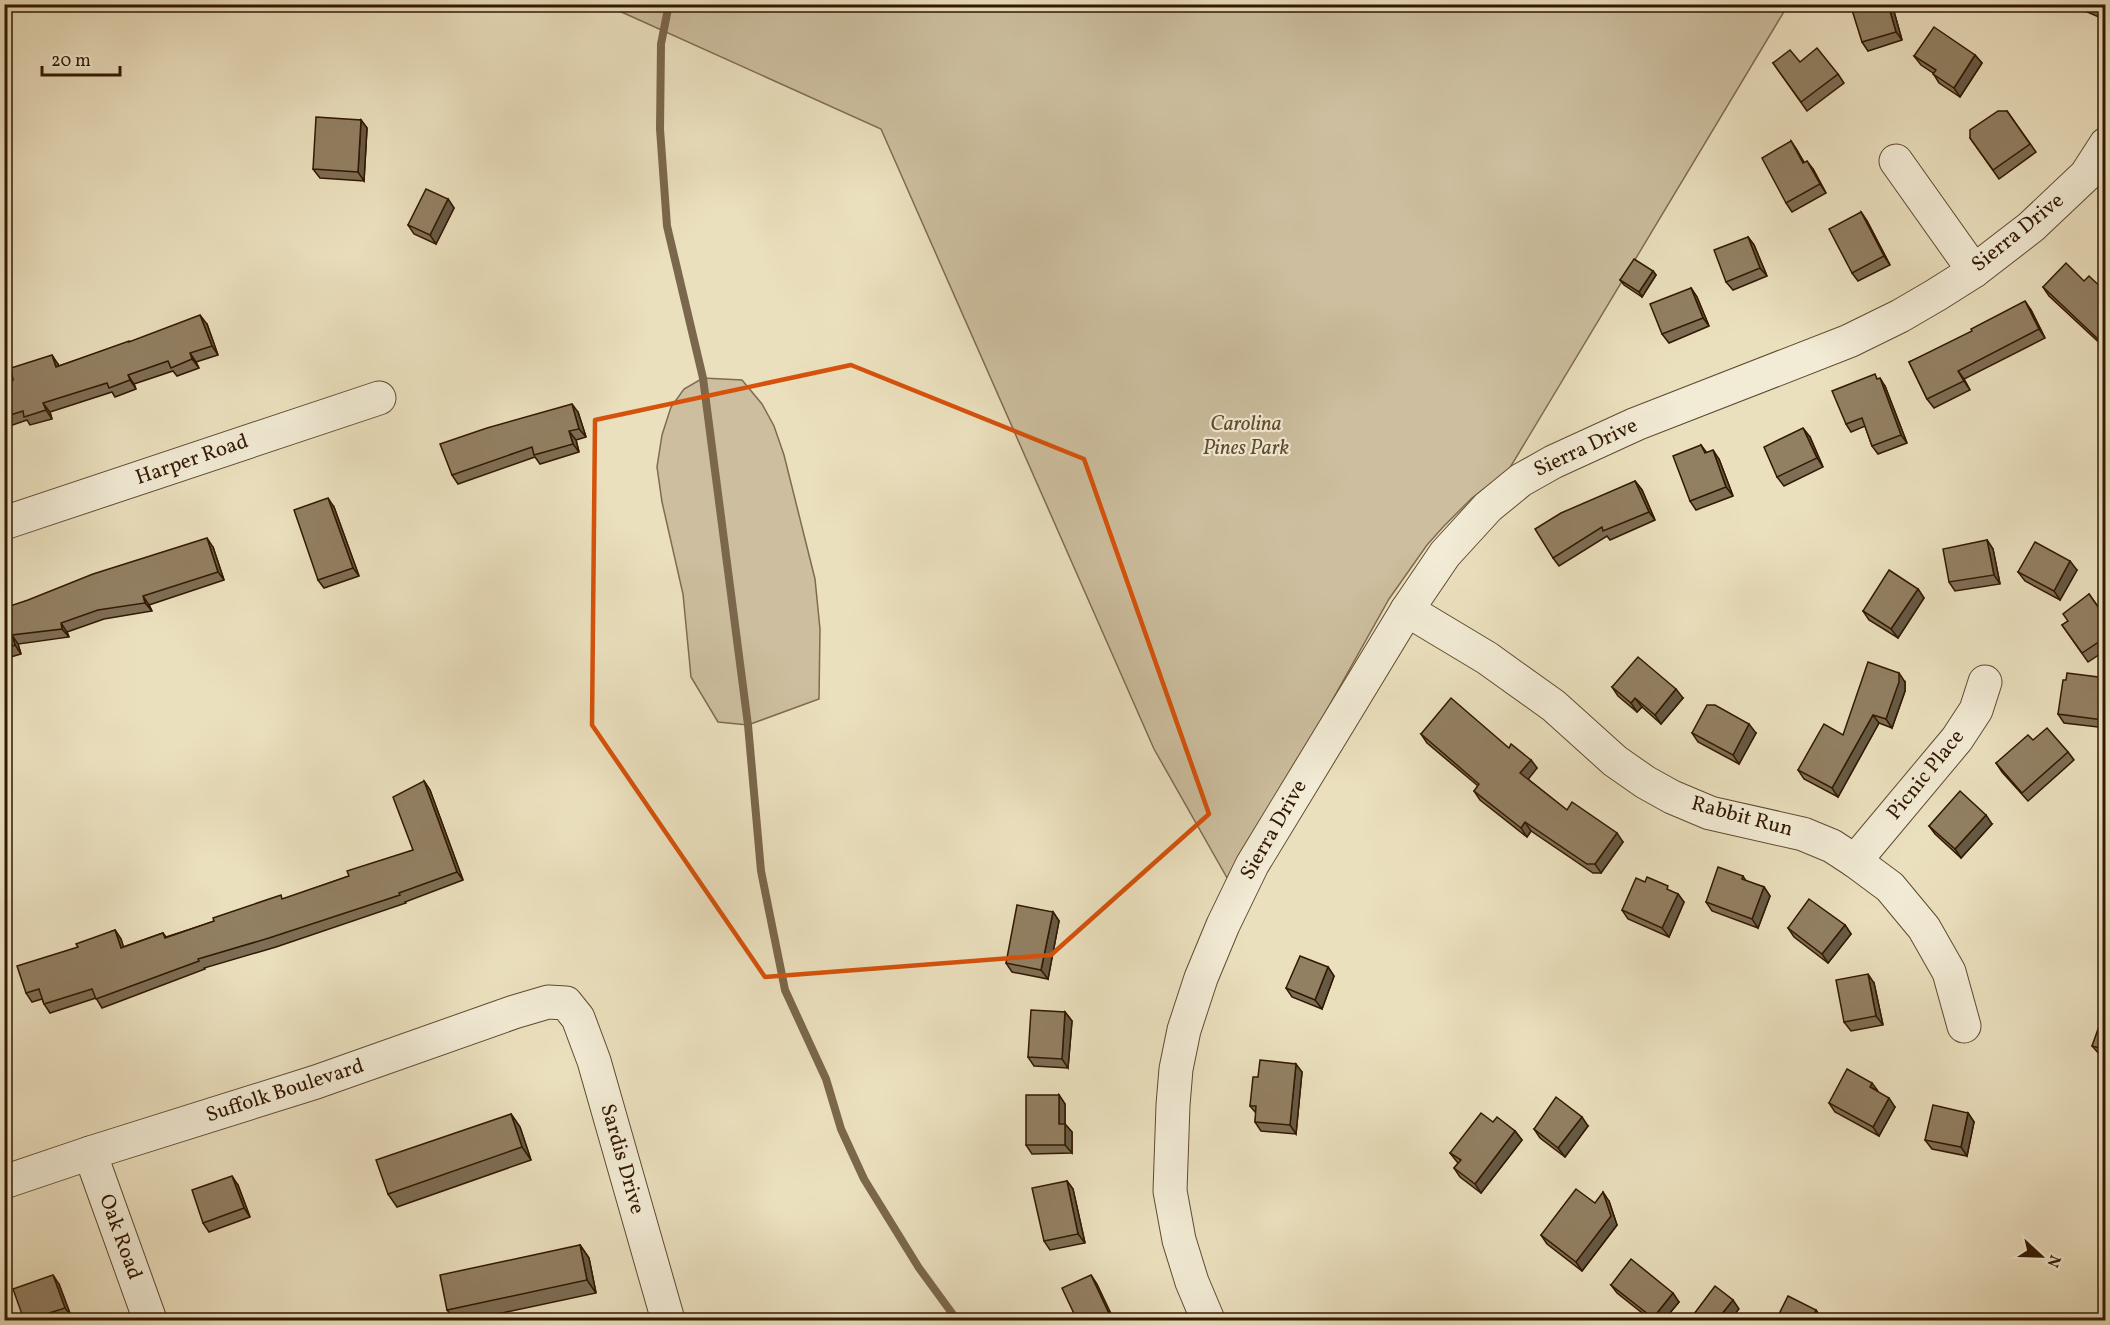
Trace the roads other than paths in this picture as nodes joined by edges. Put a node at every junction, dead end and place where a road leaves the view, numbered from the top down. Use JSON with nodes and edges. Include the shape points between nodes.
{"nodes":[{"id":1,"x":2106,"y":144,"type":"edge"},
{"id":2,"x":1896,"y":161,"type":"dead end"},
{"id":3,"x":2096,"y":183,"type":"edge"},
{"id":4,"x":1974,"y":271,"type":"junction"},
{"id":5,"x":379,"y":398,"type":"dead end"},
{"id":6,"x":4,"y":523,"type":"edge"},
{"id":7,"x":1407,"y":610,"type":"junction"},
{"id":8,"x":1985,"y":682,"type":"dead end"},
{"id":9,"x":1855,"y":861,"type":"junction"},
{"id":10,"x":566,"y":1003,"type":"joint"},
{"id":11,"x":1964,"y":1026,"type":"dead end"},
{"id":12,"x":90,"y":1153,"type":"junction"},
{"id":13,"x":4,"y":1182,"type":"edge"},
{"id":14,"x":150,"y":1320,"type":"edge"},
{"id":15,"x":668,"y":1320,"type":"edge"},
{"id":16,"x":1208,"y":1320,"type":"edge"}],
"edges":[{"from":1,"to":3,"type":"street","name":"Sierra Drive"},
{"from":2,"to":4,"type":"street"},
{"from":3,"to":4,"type":"street","name":"Sierra Drive"},
{"from":4,"to":7,"type":"street","name":"Sierra Drive","via":[[1900,316],[1849,341],[1636,424],[1521,480],[1488,507],[1445,554]]},
{"from":5,"to":6,"type":"street","name":"Harper Road"},
{"from":7,"to":9,"type":"street","name":"Rabbit Run","via":[[1497,665],[1554,706],[1615,761],[1645,782],[1710,813],[1803,834]]},
{"from":7,"to":16,"type":"street","name":"Sierra Drive","via":[[1252,865],[1223,925],[1184,1030],[1176,1069],[1170,1191],[1179,1240]]},
{"from":8,"to":9,"type":"street","name":"Picnic Place","via":[[1976,710],[1957,739]]},
{"from":9,"to":11,"type":"street","name":"Rabbit Run","via":[[1890,887],[1924,928],[1949,972]]},
{"from":10,"to":12,"type":"street","name":"Suffolk Boulevard","via":[[548,1002],[514,1012],[316,1082]]},
{"from":10,"to":15,"type":"street","name":"Sardis Drive","via":[[578,1018],[594,1060]]},
{"from":12,"to":13,"type":"street","name":"Suffolk Boulevard"},
{"from":12,"to":14,"type":"street","name":"Oak Road"}]}
